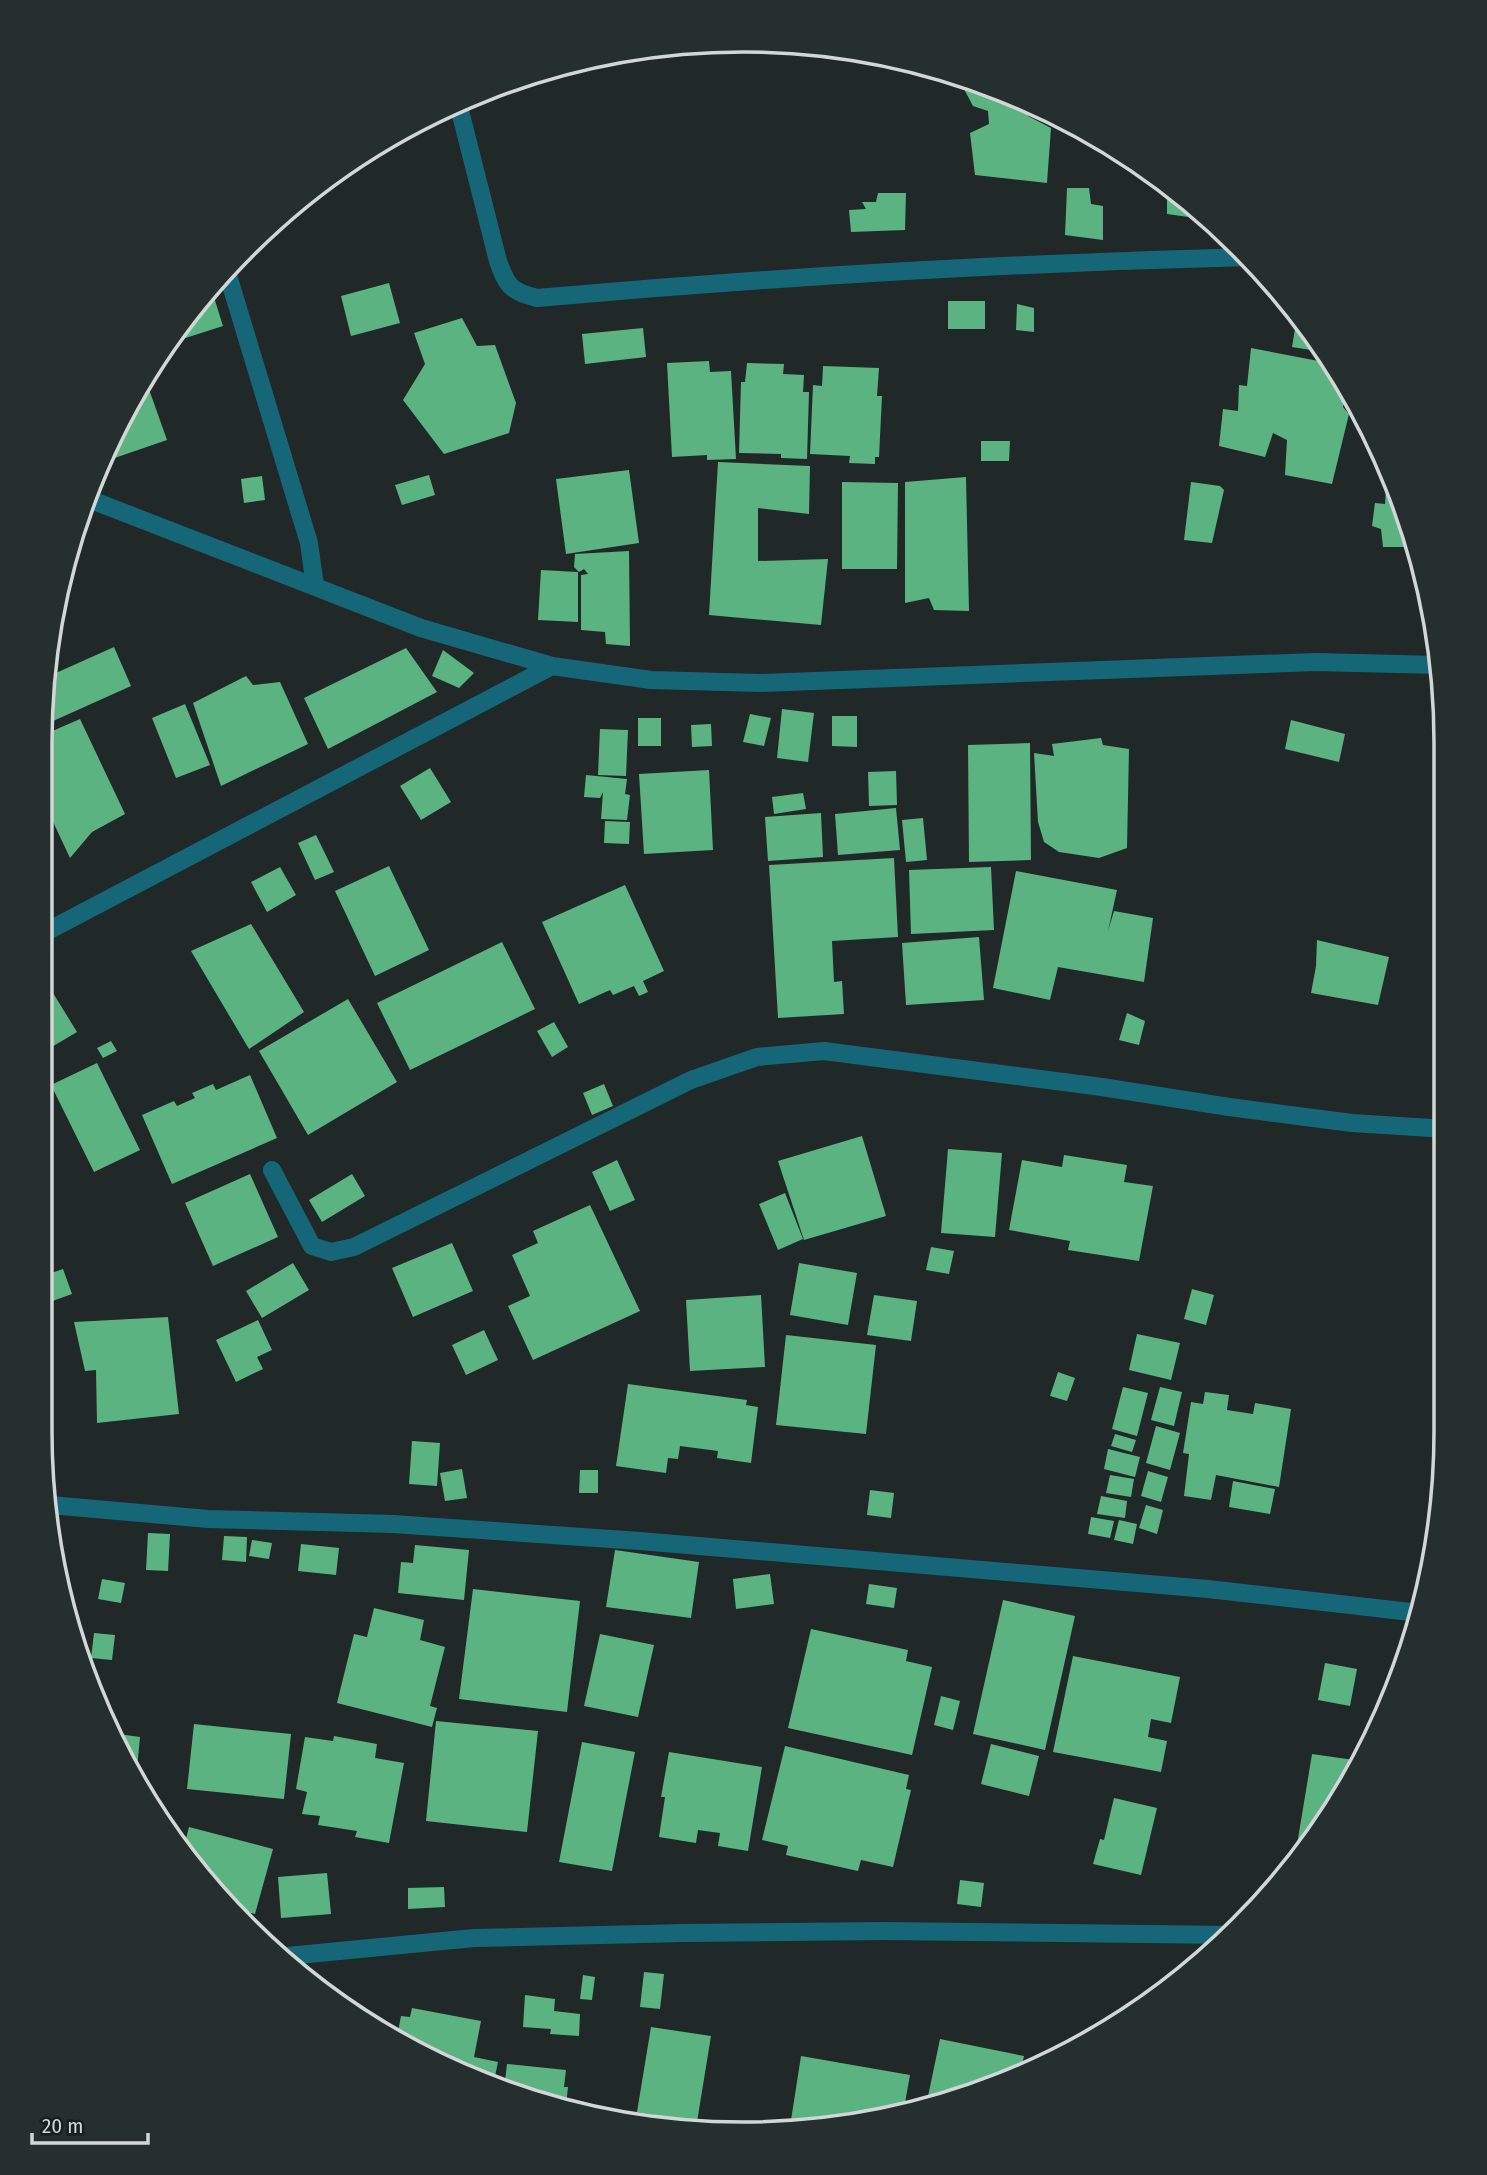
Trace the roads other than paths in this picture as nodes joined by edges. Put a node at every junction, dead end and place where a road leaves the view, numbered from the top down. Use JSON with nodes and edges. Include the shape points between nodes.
{"nodes":[{"id":1,"x":460,"y":114,"type":"edge"},
{"id":2,"x":1234,"y":257,"type":"edge"},
{"id":3,"x":230,"y":282,"type":"edge"},
{"id":4,"x":96,"y":502,"type":"edge"},
{"id":5,"x":315,"y":586,"type":"junction"},
{"id":6,"x":1430,"y":665,"type":"edge"},
{"id":7,"x":552,"y":666,"type":"junction"},
{"id":8,"x":52,"y":928,"type":"edge"},
{"id":9,"x":1434,"y":1128,"type":"edge"},
{"id":10,"x":272,"y":1170,"type":"dead end"},
{"id":11,"x":57,"y":1506,"type":"edge"},
{"id":12,"x":1410,"y":1612,"type":"edge"},
{"id":13,"x":1216,"y":1935,"type":"edge"},
{"id":14,"x":293,"y":1955,"type":"edge"}],
"edges":[{"from":1,"to":2,"type":"street","via":[[506,283],[518,293],[537,298],[1091,261]]},
{"from":3,"to":5,"type":"street","via":[[309,542]]},
{"from":4,"to":5,"type":"street"},
{"from":5,"to":7,"type":"street","via":[[421,628]]},
{"from":6,"to":7,"type":"street","via":[[1315,662],[760,683],[651,680]]},
{"from":7,"to":8,"type":"street"},
{"from":9,"to":10,"type":"street","via":[[1352,1123],[824,1051],[757,1057],[691,1080],[354,1247],[331,1252],[312,1246]]},
{"from":11,"to":12,"type":"street","via":[[208,1519],[393,1524],[735,1548],[1208,1588]]},
{"from":13,"to":14,"type":"street","via":[[659,1933],[474,1938]]}]}
